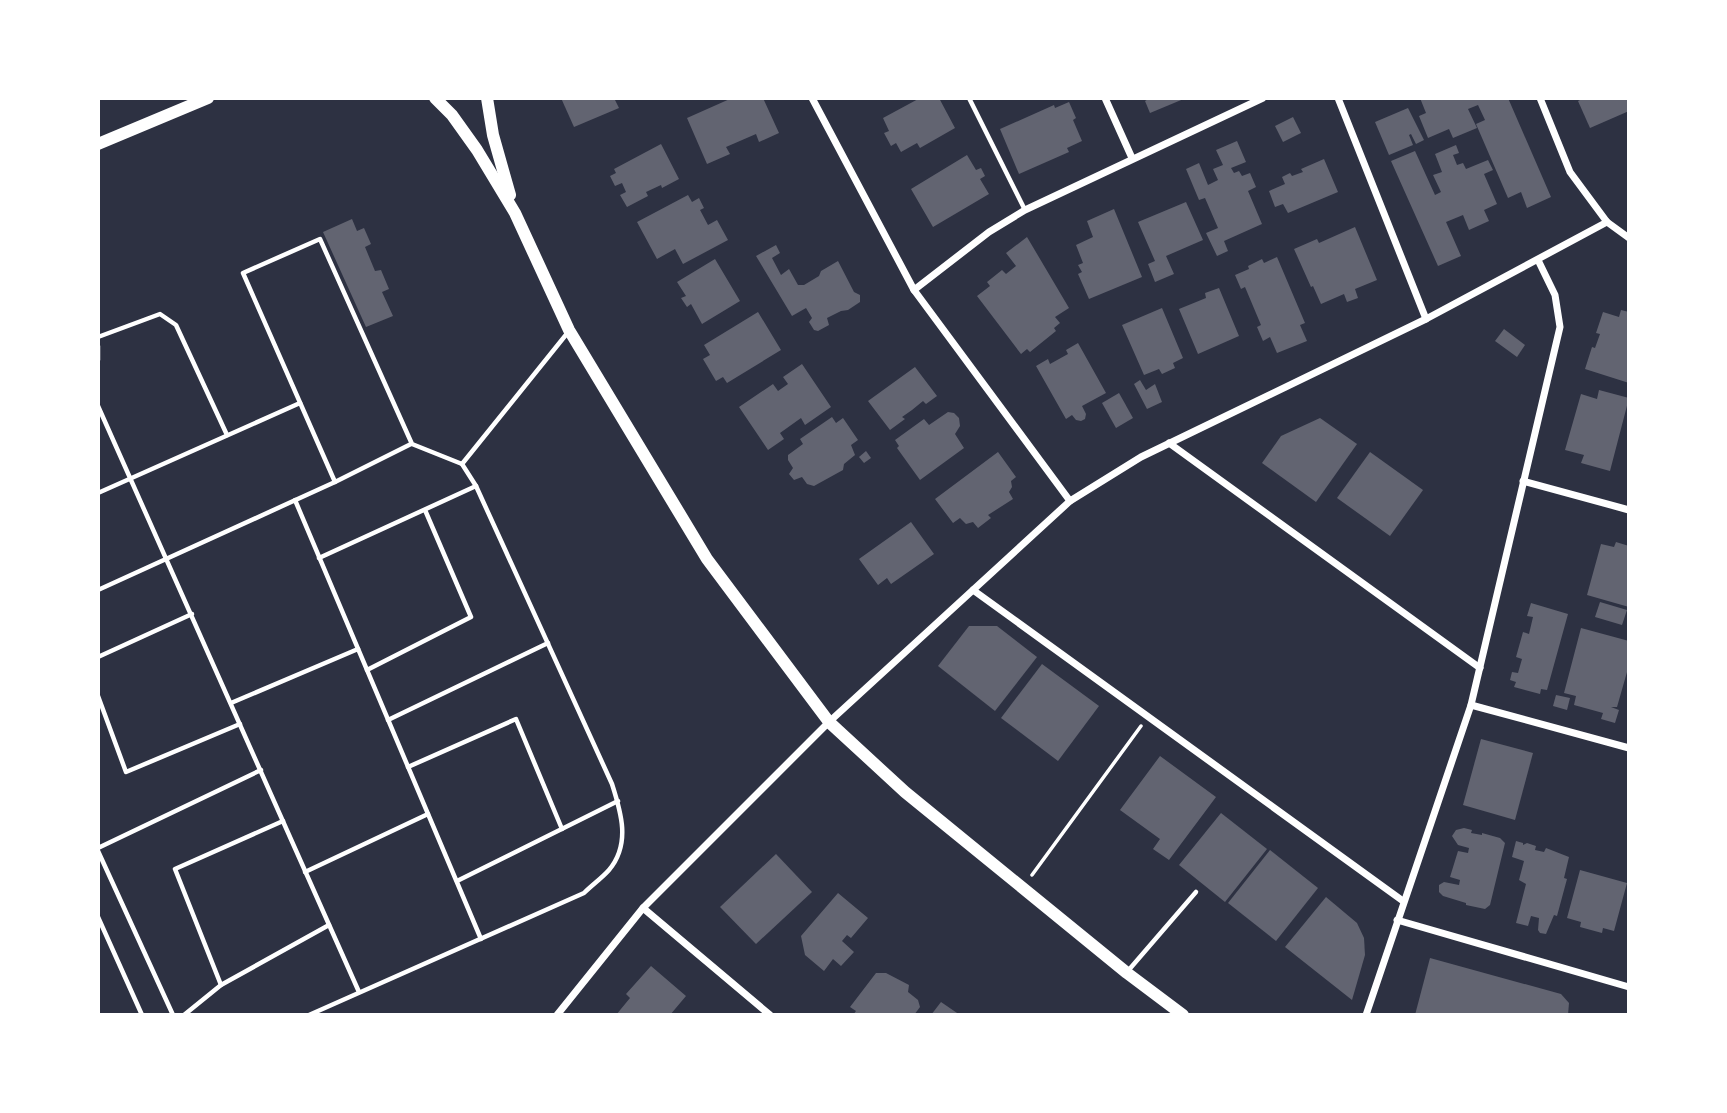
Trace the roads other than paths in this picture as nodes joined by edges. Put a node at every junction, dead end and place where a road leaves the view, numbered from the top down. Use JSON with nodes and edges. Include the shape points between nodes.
{"nodes":[{"id":1,"x":208,"y":98,"type":"edge"},
{"id":2,"x":435,"y":98,"type":"edge"},
{"id":3,"x":487,"y":98,"type":"edge"},
{"id":4,"x":812,"y":98,"type":"edge"},
{"id":5,"x":969,"y":98,"type":"edge"},
{"id":6,"x":1105,"y":98,"type":"edge"},
{"id":7,"x":1263,"y":98,"type":"edge"},
{"id":8,"x":1338,"y":98,"type":"edge"},
{"id":9,"x":1540,"y":98,"type":"edge"},
{"id":10,"x":98,"y":144,"type":"edge"},
{"id":11,"x":1132,"y":158,"type":"junction"},
{"id":12,"x":1025,"y":210,"type":"junction"},
{"id":13,"x":515,"y":212,"type":"junction"},
{"id":14,"x":1607,"y":222,"type":"junction"},
{"id":15,"x":1629,"y":238,"type":"edge"},
{"id":16,"x":1538,"y":260,"type":"junction"},
{"id":17,"x":914,"y":290,"type":"junction"},
{"id":18,"x":1426,"y":319,"type":"junction"},
{"id":19,"x":569,"y":330,"type":"junction"},
{"id":20,"x":98,"y":337,"type":"edge"},
{"id":21,"x":98,"y":346,"type":"edge"},
{"id":22,"x":98,"y":360,"type":"edge"},
{"id":23,"x":300,"y":403,"type":"junction"},
{"id":24,"x":98,"y":406,"type":"edge"},
{"id":25,"x":227,"y":435,"type":"junction"},
{"id":26,"x":1170,"y":443,"type":"junction"},
{"id":27,"x":411,"y":444,"type":"junction"},
{"id":28,"x":462,"y":464,"type":"junction"},
{"id":29,"x":131,"y":477,"type":"junction"},
{"id":30,"x":1523,"y":481,"type":"junction"},
{"id":31,"x":335,"y":482,"type":"junction"},
{"id":32,"x":476,"y":486,"type":"junction"},
{"id":33,"x":98,"y":493,"type":"edge"},
{"id":34,"x":295,"y":500,"type":"junction"},
{"id":35,"x":1070,"y":501,"type":"junction"},
{"id":36,"x":425,"y":510,"type":"junction"},
{"id":37,"x":1629,"y":510,"type":"edge"},
{"id":38,"x":167,"y":557,"type":"junction"},
{"id":39,"x":319,"y":558,"type":"junction"},
{"id":40,"x":98,"y":590,"type":"edge"},
{"id":41,"x":973,"y":590,"type":"junction"},
{"id":42,"x":192,"y":614,"type":"junction"},
{"id":43,"x":548,"y":643,"type":"junction"},
{"id":44,"x":358,"y":649,"type":"junction"},
{"id":45,"x":98,"y":657,"type":"edge"},
{"id":46,"x":1480,"y":668,"type":"junction"},
{"id":47,"x":367,"y":670,"type":"junction"},
{"id":48,"x":98,"y":696,"type":"edge"},
{"id":49,"x":231,"y":703,"type":"junction"},
{"id":50,"x":1471,"y":705,"type":"junction"},
{"id":51,"x":388,"y":720,"type":"junction"},
{"id":52,"x":829,"y":722,"type":"junction"},
{"id":53,"x":240,"y":724,"type":"junction"},
{"id":54,"x":1629,"y":748,"type":"edge"},
{"id":55,"x":408,"y":767,"type":"junction"},
{"id":56,"x":261,"y":770,"type":"junction"},
{"id":57,"x":618,"y":801,"type":"junction"},
{"id":58,"x":428,"y":814,"type":"junction"},
{"id":59,"x":283,"y":821,"type":"junction"},
{"id":60,"x":562,"y":829,"type":"junction"},
{"id":61,"x":98,"y":849,"type":"edge"},
{"id":62,"x":305,"y":872,"type":"junction"},
{"id":63,"x":457,"y":881,"type":"junction"},
{"id":64,"x":1196,"y":892,"type":"dead end"},
{"id":65,"x":1403,"y":901,"type":"junction"},
{"id":66,"x":643,"y":908,"type":"junction"},
{"id":67,"x":98,"y":917,"type":"edge"},
{"id":68,"x":1397,"y":920,"type":"junction"},
{"id":69,"x":329,"y":925,"type":"junction"},
{"id":70,"x":481,"y":939,"type":"junction"},
{"id":71,"x":1127,"y":973,"type":"junction"},
{"id":72,"x":221,"y":985,"type":"junction"},
{"id":73,"x":1629,"y":987,"type":"edge"},
{"id":74,"x":359,"y":992,"type":"junction"},
{"id":75,"x":142,"y":1015,"type":"edge"},
{"id":76,"x":173,"y":1015,"type":"edge"},
{"id":77,"x":184,"y":1015,"type":"edge"},
{"id":78,"x":309,"y":1015,"type":"edge"},
{"id":79,"x":557,"y":1015,"type":"edge"},
{"id":80,"x":770,"y":1015,"type":"edge"},
{"id":81,"x":1183,"y":1015,"type":"edge"},
{"id":82,"x":1366,"y":1015,"type":"edge"}],
"edges":[{"from":1,"to":10,"type":"street"},
{"from":2,"to":13,"type":"street","via":[[471,142]]},
{"from":3,"to":13,"type":"street"},
{"from":4,"to":17,"type":"street"},
{"from":5,"to":12,"type":"lane"},
{"from":6,"to":11,"type":"street"},
{"from":7,"to":11,"type":"street"},
{"from":8,"to":18,"type":"street"},
{"from":9,"to":14,"type":"street","via":[[1570,172]]},
{"from":11,"to":12,"type":"street"},
{"from":12,"to":17,"type":"street"},
{"from":13,"to":19,"type":"street"},
{"from":14,"to":15,"type":"street"},
{"from":14,"to":16,"type":"street"},
{"from":16,"to":18,"type":"street"},
{"from":16,"to":30,"type":"street","via":[[1555,295],[1560,327]]},
{"from":17,"to":35,"type":"street"},
{"from":18,"to":26,"type":"street"},
{"from":19,"to":28,"type":"lane"},
{"from":19,"to":52,"type":"street","via":[[707,559]]},
{"from":20,"to":25,"type":"lane","via":[[160,314],[176,325]]},
{"from":21,"to":22,"type":"lane"},
{"from":23,"to":25,"type":"lane"},
{"from":23,"to":27,"type":"lane","via":[[243,273],[320,239]]},
{"from":23,"to":31,"type":"lane"},
{"from":24,"to":29,"type":"lane"},
{"from":25,"to":29,"type":"lane"},
{"from":26,"to":35,"type":"street"},
{"from":26,"to":46,"type":"street"},
{"from":27,"to":28,"type":"lane"},
{"from":27,"to":31,"type":"lane"},
{"from":28,"to":32,"type":"lane"},
{"from":29,"to":33,"type":"lane"},
{"from":29,"to":38,"type":"lane"},
{"from":30,"to":37,"type":"street"},
{"from":30,"to":46,"type":"street"},
{"from":31,"to":34,"type":"lane"},
{"from":32,"to":36,"type":"lane"},
{"from":32,"to":43,"type":"lane"},
{"from":34,"to":38,"type":"lane"},
{"from":34,"to":39,"type":"lane"},
{"from":35,"to":41,"type":"street"},
{"from":36,"to":39,"type":"lane"},
{"from":36,"to":47,"type":"lane","via":[[471,617]]},
{"from":38,"to":40,"type":"lane"},
{"from":38,"to":42,"type":"lane"},
{"from":39,"to":44,"type":"lane"},
{"from":41,"to":52,"type":"street"},
{"from":41,"to":65,"type":"street"},
{"from":42,"to":45,"type":"lane"},
{"from":42,"to":49,"type":"lane"},
{"from":43,"to":51,"type":"lane"},
{"from":43,"to":57,"type":"lane"},
{"from":44,"to":47,"type":"lane"},
{"from":44,"to":49,"type":"lane"},
{"from":46,"to":50,"type":"street"},
{"from":47,"to":51,"type":"lane"},
{"from":48,"to":53,"type":"lane","via":[[126,772]]},
{"from":49,"to":53,"type":"lane"},
{"from":50,"to":54,"type":"street"},
{"from":50,"to":65,"type":"street"},
{"from":51,"to":55,"type":"lane"},
{"from":52,"to":66,"type":"street"},
{"from":52,"to":71,"type":"street","via":[[905,792]]},
{"from":53,"to":56,"type":"lane"},
{"from":55,"to":58,"type":"lane"},
{"from":55,"to":60,"type":"lane","via":[[516,719]]},
{"from":56,"to":59,"type":"lane"},
{"from":56,"to":61,"type":"lane"},
{"from":57,"to":60,"type":"lane"},
{"from":57,"to":70,"type":"lane","via":[[624,818],[622,842],[611,868],[584,893]]},
{"from":58,"to":62,"type":"lane"},
{"from":58,"to":63,"type":"lane"},
{"from":59,"to":62,"type":"lane"},
{"from":59,"to":72,"type":"lane","via":[[175,869]]},
{"from":60,"to":63,"type":"lane"},
{"from":61,"to":76,"type":"lane"},
{"from":62,"to":69,"type":"lane"},
{"from":63,"to":70,"type":"lane"},
{"from":64,"to":71,"type":"lane"},
{"from":65,"to":68,"type":"street"},
{"from":66,"to":79,"type":"street"},
{"from":66,"to":80,"type":"street"},
{"from":67,"to":75,"type":"lane"},
{"from":68,"to":73,"type":"street"},
{"from":68,"to":82,"type":"street"},
{"from":69,"to":72,"type":"lane"},
{"from":69,"to":74,"type":"lane"},
{"from":70,"to":74,"type":"lane"},
{"from":71,"to":81,"type":"street"},
{"from":72,"to":77,"type":"lane"},
{"from":74,"to":78,"type":"lane"}]}
